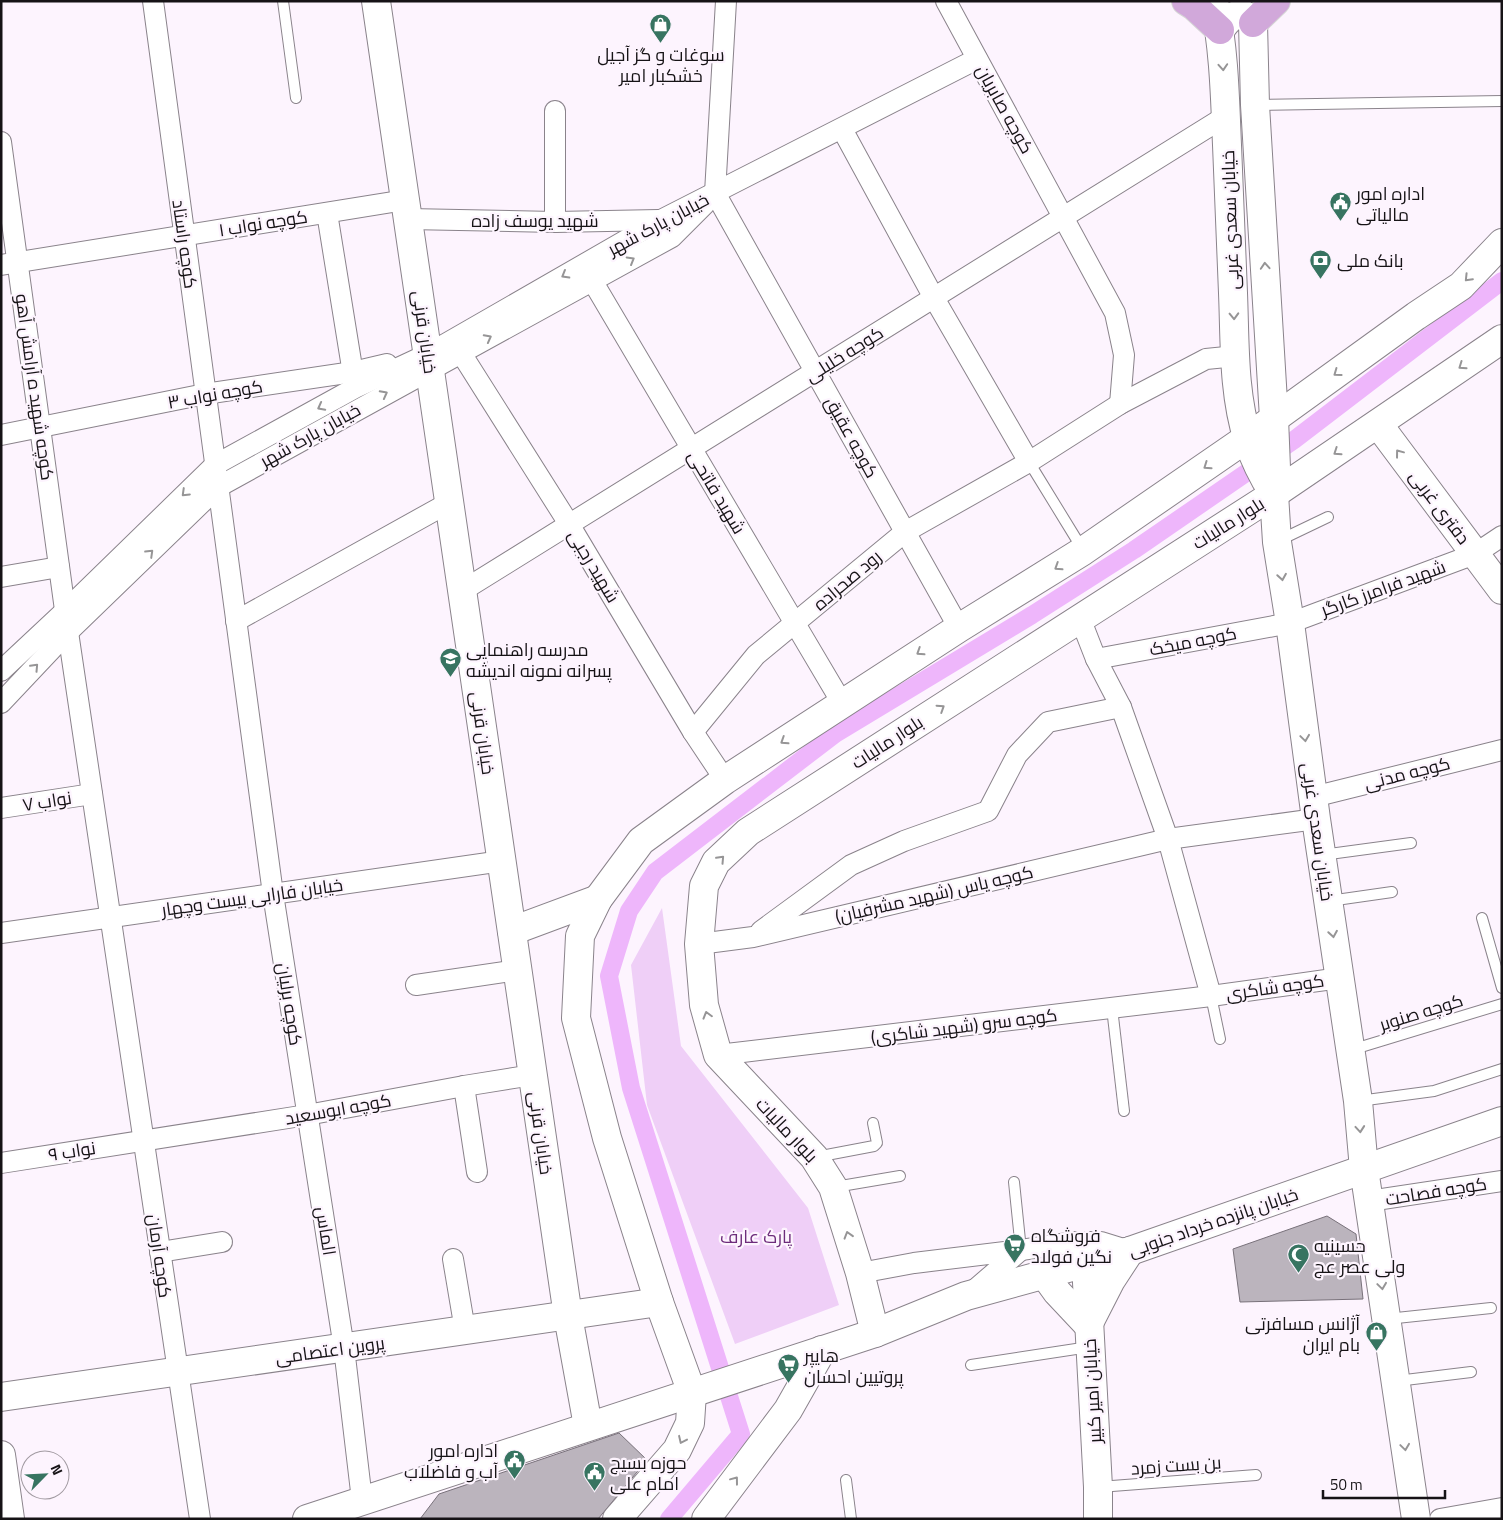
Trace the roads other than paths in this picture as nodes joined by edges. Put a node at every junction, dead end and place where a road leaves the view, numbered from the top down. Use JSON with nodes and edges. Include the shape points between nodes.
{"nodes":[{"id":1,"x":153,"y":1,"type":"edge"},
{"id":2,"x":283,"y":1,"type":"edge"},
{"id":3,"x":376,"y":1,"type":"edge"},
{"id":4,"x":726,"y":1,"type":"edge"},
{"id":5,"x":946,"y":1,"type":"edge"},
{"id":6,"x":1186,"y":1,"type":"edge"},
{"id":7,"x":1214,"y":1,"type":"edge"},
{"id":8,"x":1276,"y":1,"type":"edge"},
{"id":9,"x":1253,"y":23,"type":"junction"},
{"id":10,"x":1220,"y":30,"type":"junction"},
{"id":11,"x":977,"y":59,"type":"junction"},
{"id":12,"x":296,"y":98,"type":"dead end"},
{"id":13,"x":1502,"y":101,"type":"edge"},
{"id":14,"x":1255,"y":105,"type":"junction"},
{"id":15,"x":554,"y":112,"type":"dead end"},
{"id":16,"x":1226,"y":116,"type":"junction"},
{"id":17,"x":842,"y":129,"type":"junction"},
{"id":18,"x":1,"y":142,"type":"edge"},
{"id":19,"x":715,"y":193,"type":"junction"},
{"id":20,"x":407,"y":209,"type":"junction"},
{"id":21,"x":328,"y":213,"type":"junction"},
{"id":22,"x":1064,"y":217,"type":"junction"},
{"id":23,"x":661,"y":220,"type":"junction"},
{"id":24,"x":555,"y":222,"type":"junction"},
{"id":25,"x":184,"y":236,"type":"junction"},
{"id":26,"x":1502,"y":243,"type":"edge"},
{"id":27,"x":9,"y":264,"type":"edge"},
{"id":28,"x":593,"y":282,"type":"junction"},
{"id":29,"x":934,"y":298,"type":"junction"},
{"id":30,"x":1502,"y":339,"type":"edge"},
{"id":31,"x":461,"y":353,"type":"junction"},
{"id":32,"x":1236,"y":356,"type":"junction"},
{"id":33,"x":429,"y":362,"type":"junction"},
{"id":34,"x":1272,"y":367,"type":"junction"},
{"id":35,"x":815,"y":372,"type":"junction"},
{"id":36,"x":354,"y":380,"type":"junction"},
{"id":37,"x":1311,"y":392,"type":"junction"},
{"id":38,"x":205,"y":394,"type":"junction"},
{"id":39,"x":1120,"y":404,"type":"junction"},
{"id":40,"x":1378,"y":424,"type":"junction"},
{"id":41,"x":40,"y":427,"type":"junction"},
{"id":42,"x":1274,"y":427,"type":"junction"},
{"id":43,"x":1,"y":435,"type":"edge"},
{"id":44,"x":692,"y":449,"type":"junction"},
{"id":45,"x":1028,"y":462,"type":"junction"},
{"id":46,"x":215,"y":465,"type":"junction"},
{"id":47,"x":1262,"y":465,"type":"junction"},
{"id":48,"x":218,"y":486,"type":"junction"},
{"id":49,"x":450,"y":502,"type":"junction"},
{"id":50,"x":1328,"y":517,"type":"dead end"},
{"id":51,"x":569,"y":524,"type":"junction"},
{"id":52,"x":905,"y":532,"type":"junction"},
{"id":53,"x":1502,"y":536,"type":"edge"},
{"id":54,"x":1276,"y":542,"type":"junction"},
{"id":55,"x":1083,"y":551,"type":"junction"},
{"id":56,"x":1475,"y":554,"type":"junction"},
{"id":57,"x":59,"y":567,"type":"junction"},
{"id":58,"x":1,"y":577,"type":"edge"},
{"id":59,"x":1502,"y":590,"type":"edge"},
{"id":60,"x":462,"y":591,"type":"junction"},
{"id":61,"x":65,"y":611,"type":"junction"},
{"id":62,"x":1080,"y":618,"type":"junction"},
{"id":63,"x":236,"y":621,"type":"junction"},
{"id":64,"x":1290,"y":623,"type":"junction"},
{"id":65,"x":795,"y":624,"type":"junction"},
{"id":66,"x":959,"y":628,"type":"junction"},
{"id":67,"x":68,"y":632,"type":"junction"},
{"id":68,"x":1096,"y":659,"type":"junction"},
{"id":69,"x":1,"y":671,"type":"edge"},
{"id":70,"x":1,"y":703,"type":"edge"},
{"id":71,"x":842,"y":703,"type":"junction"},
{"id":72,"x":1121,"y":707,"type":"junction"},
{"id":73,"x":693,"y":732,"type":"junction"},
{"id":74,"x":1502,"y":750,"type":"edge"},
{"id":75,"x":725,"y":780,"type":"junction"},
{"id":76,"x":92,"y":794,"type":"junction"},
{"id":77,"x":1,"y":808,"type":"edge"},
{"id":78,"x":1314,"y":808,"type":"junction"},
{"id":79,"x":1168,"y":840,"type":"junction"},
{"id":80,"x":1411,"y":843,"type":"dead end"},
{"id":81,"x":1321,"y":855,"type":"junction"},
{"id":82,"x":502,"y":861,"type":"junction"},
{"id":83,"x":1392,"y":892,"type":"dead end"},
{"id":84,"x":272,"y":894,"type":"junction"},
{"id":85,"x":598,"y":899,"type":"junction"},
{"id":86,"x":1328,"y":901,"type":"junction"},
{"id":87,"x":110,"y":917,"type":"junction"},
{"id":88,"x":1482,"y":918,"type":"dead end"},
{"id":89,"x":512,"y":932,"type":"junction"},
{"id":90,"x":1,"y":933,"type":"edge"},
{"id":91,"x":753,"y":937,"type":"junction"},
{"id":92,"x":699,"y":944,"type":"junction"},
{"id":93,"x":518,"y":970,"type":"junction"},
{"id":94,"x":1340,"y":978,"type":"junction"},
{"id":95,"x":416,"y":985,"type":"dead end"},
{"id":96,"x":1502,"y":988,"type":"edge"},
{"id":97,"x":1211,"y":996,"type":"junction"},
{"id":98,"x":1502,"y":1004,"type":"edge"},
{"id":99,"x":1112,"y":1008,"type":"junction"},
{"id":100,"x":1220,"y":1039,"type":"dead end"},
{"id":101,"x":1350,"y":1050,"type":"junction"},
{"id":102,"x":718,"y":1055,"type":"junction"},
{"id":103,"x":1502,"y":1070,"type":"edge"},
{"id":104,"x":533,"y":1075,"type":"junction"},
{"id":105,"x":464,"y":1086,"type":"junction"},
{"id":106,"x":1358,"y":1101,"type":"junction"},
{"id":107,"x":1124,"y":1111,"type":"dead end"},
{"id":108,"x":307,"y":1115,"type":"junction"},
{"id":109,"x":1502,"y":1121,"type":"edge"},
{"id":110,"x":873,"y":1123,"type":"dead end"},
{"id":111,"x":143,"y":1140,"type":"junction"},
{"id":112,"x":814,"y":1157,"type":"junction"},
{"id":113,"x":1,"y":1163,"type":"edge"},
{"id":114,"x":1364,"y":1169,"type":"junction"},
{"id":115,"x":477,"y":1172,"type":"dead end"},
{"id":116,"x":900,"y":1176,"type":"dead end"},
{"id":117,"x":1335,"y":1179,"type":"junction"},
{"id":118,"x":1502,"y":1181,"type":"edge"},
{"id":119,"x":1014,"y":1182,"type":"dead end"},
{"id":120,"x":833,"y":1187,"type":"junction"},
{"id":121,"x":1370,"y":1208,"type":"junction"},
{"id":122,"x":222,"y":1242,"type":"dead end"},
{"id":123,"x":1021,"y":1250,"type":"junction"},
{"id":124,"x":1130,"y":1251,"type":"junction"},
{"id":125,"x":160,"y":1252,"type":"junction"},
{"id":126,"x":454,"y":1259,"type":"dead end"},
{"id":127,"x":1086,"y":1264,"type":"junction"},
{"id":128,"x":860,"y":1273,"type":"junction"},
{"id":129,"x":1044,"y":1274,"type":"junction"},
{"id":130,"x":966,"y":1296,"type":"junction"},
{"id":131,"x":659,"y":1302,"type":"junction"},
{"id":132,"x":1491,"y":1308,"type":"dead end"},
{"id":133,"x":568,"y":1316,"type":"junction"},
{"id":134,"x":1386,"y":1319,"type":"junction"},
{"id":135,"x":885,"y":1329,"type":"junction"},
{"id":136,"x":465,"y":1330,"type":"junction"},
{"id":137,"x":1089,"y":1336,"type":"junction"},
{"id":138,"x":344,"y":1348,"type":"junction"},
{"id":139,"x":822,"y":1350,"type":"junction"},
{"id":140,"x":971,"y":1365,"type":"dead end"},
{"id":141,"x":178,"y":1372,"type":"junction"},
{"id":142,"x":1471,"y":1372,"type":"dead end"},
{"id":143,"x":1396,"y":1381,"type":"junction"},
{"id":144,"x":694,"y":1392,"type":"junction"},
{"id":145,"x":1,"y":1397,"type":"edge"},
{"id":146,"x":588,"y":1426,"type":"junction"},
{"id":147,"x":1,"y":1455,"type":"edge"},
{"id":148,"x":1256,"y":1475,"type":"dead end"},
{"id":149,"x":846,"y":1480,"type":"dead end"},
{"id":150,"x":1098,"y":1487,"type":"junction"},
{"id":151,"x":353,"y":1508,"type":"edge"},
{"id":152,"x":1502,"y":1508,"type":"edge"},
{"id":153,"x":10,"y":1519,"type":"edge"},
{"id":154,"x":200,"y":1519,"type":"edge"},
{"id":155,"x":307,"y":1519,"type":"edge"},
{"id":156,"x":617,"y":1519,"type":"edge"},
{"id":157,"x":706,"y":1519,"type":"edge"},
{"id":158,"x":851,"y":1519,"type":"edge"},
{"id":159,"x":1098,"y":1519,"type":"edge"},
{"id":160,"x":1416,"y":1519,"type":"edge"},
{"id":161,"x":1440,"y":1519,"type":"edge"}],
"edges":[{"from":1,"to":25,"type":"street","name":"کوچه راستاد"},
{"from":2,"to":12,"type":"lane"},
{"from":3,"to":20,"type":"street","name":"خیابان قرنی"},
{"from":4,"to":19,"type":"street"},
{"from":5,"to":11,"type":"street","name":"کوچه صابریان"},
{"from":6,"to":10,"type":"main road"},
{"from":7,"to":10,"type":"street","name":"خیابان سعدی غربی"},
{"from":8,"to":9,"type":"main road"},
{"from":9,"to":10,"type":"street","via":[[1243,14],[1236,14]]},
{"from":9,"to":14,"type":"street","name":"خیابان سعدی غربی"},
{"from":10,"to":16,"type":"street","name":"خیابان سعدی غربی","one_way":true},
{"from":11,"to":17,"type":"street"},
{"from":11,"to":22,"type":"street","name":"کوچه صابریان"},
{"from":13,"to":14,"type":"lane"},
{"from":34,"to":14,"type":"street","name":"خیابان سعدی غربی","one_way":true},
{"from":15,"to":24,"type":"street"},
{"from":16,"to":22,"type":"street","name":"کوچه خلیلی"},
{"from":16,"to":32,"type":"street","name":"خیابان سعدی غربی","one_way":true},
{"from":17,"to":19,"type":"street"},
{"from":17,"to":29,"type":"street"},
{"from":18,"to":27,"type":"street","name":"کوچه شهید ه آرامش آهو"},
{"from":19,"to":23,"type":"street","name":"خیابان پارک شهر"},
{"from":28,"to":19,"type":"street","name":"خیابان پارک شهر","one_way":true,"via":[[672,237]]},
{"from":19,"to":35,"type":"street","name":"کوچه عقیق"},
{"from":20,"to":21,"type":"street","name":"کوچه نواب ۱"},
{"from":20,"to":24,"type":"street","name":"شهید یوسف زاده"},
{"from":20,"to":33,"type":"street","name":"خیابان قرنی"},
{"from":21,"to":25,"type":"street","name":"کوچه نواب ۱"},
{"from":21,"to":36,"type":"street"},
{"from":22,"to":29,"type":"street","name":"کوچه خلیلی"},
{"from":22,"to":39,"type":"street","name":"کوچه صابریان","via":[[1115,313],[1124,355]]},
{"from":23,"to":24,"type":"street","name":"شهید یوسف زاده"},
{"from":23,"to":33,"type":"street","name":"خیابان پارک شهر","one_way":true},
{"from":25,"to":27,"type":"street","name":"کوچه نواب ۱"},
{"from":25,"to":38,"type":"street","name":"کوچه راستاد"},
{"from":26,"to":37,"type":"street","one_way":true,"via":[[1461,286]]},
{"from":27,"to":41,"type":"street","name":"کوچه شهید ه آرامش آهو"},
{"from":31,"to":28,"type":"street","name":"خیابان پارک شهر","one_way":true},
{"from":28,"to":44,"type":"street","name":"شهید فاتحی"},
{"from":29,"to":35,"type":"street","name":"کوچه خلیلی"},
{"from":29,"to":45,"type":"street"},
{"from":30,"to":40,"type":"street","name":"بلوار مالیات","one_way":true},
{"from":31,"to":33,"type":"street","name":"خیابان پارک شهر"},
{"from":31,"to":51,"type":"street","name":"شهید رجبی"},
{"from":32,"to":39,"type":"street","name":"رود صحراده","via":[[1206,360]]},
{"from":32,"to":47,"type":"street","name":"خیابان سعدی غربی","via":[[1240,402]]},
{"from":33,"to":36,"type":"street","name":"کوچه نواب ۳"},
{"from":48,"to":33,"type":"street","name":"خیابان پارک شهر","one_way":true},
{"from":33,"to":49,"type":"street","name":"خیابان قرنی"},
{"from":34,"to":37,"type":"street","via":[[1285,384]]},
{"from":34,"to":42,"type":"street","name":"خیابان سعدی غربی"},
{"from":35,"to":44,"type":"street","name":"کوچه خلیلی"},
{"from":35,"to":52,"type":"street","name":"کوچه عقیق"},
{"from":36,"to":38,"type":"street","name":"کوچه نواب ۳"},
{"from":36,"to":46,"type":"street","name":"خیابان پارک شهر","one_way":true},
{"from":37,"to":42,"type":"street"},
{"from":38,"to":41,"type":"street","name":"کوچه نواب ۳"},
{"from":38,"to":46,"type":"street","name":"کوچه راستاد"},
{"from":39,"to":45,"type":"street","name":"رود صحراده"},
{"from":40,"to":47,"type":"street","name":"بلوار مالیات","one_way":true},
{"from":56,"to":40,"type":"street","name":"دفتری غربی","one_way":true},
{"from":41,"to":43,"type":"street","name":"کوچه نواب ۳"},
{"from":41,"to":57,"type":"street","name":"کوچه شهید ه آرامش آهو"},
{"from":42,"to":47,"type":"street"},
{"from":42,"to":47,"type":"street","name":"خیابان سعدی غربی"},
{"from":44,"to":51,"type":"street","name":"کوچه خلیلی"},
{"from":44,"to":65,"type":"street","name":"شهید فاتحی"},
{"from":45,"to":52,"type":"street","name":"رود صحراده"},
{"from":45,"to":55,"type":"lane"},
{"from":46,"to":48,"type":"street","name":"کوچه راستاد"},
{"from":46,"to":61,"type":"street","name":"خیابان پارک شهر","one_way":true},
{"from":47,"to":54,"type":"street","name":"خیابان سعدی غربی"},
{"from":47,"to":55,"type":"street","name":"بلوار مالیات","one_way":true},
{"from":47,"to":62,"type":"street","name":"بلوار مالیات"},
{"from":48,"to":63,"type":"street","name":"کوچه راستاد"},
{"from":67,"to":48,"type":"street","name":"خیابان پارک شهر","one_way":true},
{"from":49,"to":60,"type":"street","name":"خیابان قرنی"},
{"from":49,"to":63,"type":"street"},
{"from":50,"to":54,"type":"lane"},
{"from":51,"to":60,"type":"street","name":"کوچه خلیلی"},
{"from":51,"to":73,"type":"street","name":"شهید رجبی"},
{"from":52,"to":65,"type":"street","name":"رود صحراده"},
{"from":52,"to":66,"type":"street","name":"کوچه عقیق"},
{"from":53,"to":56,"type":"street","name":"شهید فرامرز کارگر"},
{"from":54,"to":64,"type":"street","name":"خیابان سعدی غربی","one_way":true},
{"from":55,"to":66,"type":"street","name":"بلوار مالیات","one_way":true},
{"from":56,"to":59,"type":"street","name":"دفتری غربی"},
{"from":56,"to":64,"type":"street","name":"شهید فرامرز کارگر"},
{"from":57,"to":58,"type":"street"},
{"from":57,"to":61,"type":"street","name":"کوچه شهید ه آرامش آهو"},
{"from":60,"to":82,"type":"street","name":"خیابان قرنی"},
{"from":61,"to":67,"type":"street","name":"کوچه شهید ه آرامش آهو"},
{"from":61,"to":69,"type":"street","name":"خیابان پارک شهر"},
{"from":62,"to":68,"type":"street"},
{"from":92,"to":62,"type":"street","name":"بلوار مالیات","one_way":true,"via":[[704,886],[716,862],[748,832]]},
{"from":63,"to":84,"type":"street","name":"کوچه برلیان"},
{"from":64,"to":68,"type":"street","name":"کوچه میخک"},
{"from":64,"to":78,"type":"street","name":"خیابان سعدی غربی","one_way":true},
{"from":65,"to":71,"type":"street","name":"شهید فاتحی"},
{"from":65,"to":73,"type":"street","name":"رود صحراده","via":[[756,655]]},
{"from":66,"to":71,"type":"street","name":"بلوار مالیات","one_way":true},
{"from":70,"to":67,"type":"street","name":"خیابان پارک شهر","one_way":true},
{"from":67,"to":76,"type":"street","name":"کوچه شهید ه آرامش آهو"},
{"from":68,"to":72,"type":"street"},
{"from":71,"to":75,"type":"street","name":"بلوار مالیات","one_way":true},
{"from":72,"to":79,"type":"street"},
{"from":72,"to":91,"type":"street","via":[[1048,722],[1017,755],[988,811],[904,841],[852,865]]},
{"from":73,"to":75,"type":"street","name":"شهید رجبی"},
{"from":74,"to":78,"type":"street","name":"کوچه مدنی"},
{"from":75,"to":85,"type":"street","name":"بلوار مالیات","via":[[641,841]]},
{"from":76,"to":77,"type":"street","name":"نواب ۷"},
{"from":76,"to":87,"type":"street","name":"کوچه شهید ه آرامش آهو"},
{"from":78,"to":79,"type":"street","name":"کوچه مدنی"},
{"from":78,"to":81,"type":"street","name":"خیابان سعدی غربی"},
{"from":79,"to":91,"type":"street","name":"کوچه یاس (شهید مشرفیان)"},
{"from":79,"to":97,"type":"street"},
{"from":80,"to":81,"type":"lane"},
{"from":81,"to":86,"type":"street","name":"خیابان سعدی غربی"},
{"from":82,"to":84,"type":"street","name":"خیابان فارابی بیست وچهار"},
{"from":82,"to":89,"type":"street","name":"خیابان قرنی"},
{"from":83,"to":86,"type":"lane"},
{"from":84,"to":87,"type":"street","name":"خیابان فارابی بیست وچهار"},
{"from":84,"to":108,"type":"street","name":"کوچه برلیان"},
{"from":85,"to":89,"type":"street"},
{"from":85,"to":131,"type":"street","name":"بلوار مالیات","via":[[580,936],[576,1018],[607,1138]]},
{"from":86,"to":94,"type":"street","name":"خیابان سعدی غربی","one_way":true},
{"from":87,"to":90,"type":"street","name":"خیابان فارابی بیست وچهار"},
{"from":87,"to":111,"type":"street","name":"کوچه آرمان"},
{"from":88,"to":96,"type":"lane"},
{"from":89,"to":93,"type":"street","name":"خیابان قرنی"},
{"from":91,"to":92,"type":"street","name":"کوچه یاس (شهید مشرفیان)"},
{"from":102,"to":92,"type":"street","name":"بلوار مالیات","one_way":true,"via":[[704,1004]]},
{"from":93,"to":95,"type":"street"},
{"from":93,"to":104,"type":"street","name":"خیابان قرنی"},
{"from":94,"to":97,"type":"street","name":"کوچه شاکری"},
{"from":94,"to":101,"type":"street","name":"خیابان سعدی غربی"},
{"from":97,"to":99,"type":"street","name":"کوچه سرو (شهید شاکری)"},
{"from":97,"to":100,"type":"lane"},
{"from":98,"to":101,"type":"lane","name":"کوچه صنوبر"},
{"from":99,"to":102,"type":"street","name":"کوچه سرو (شهید شاکری)"},
{"from":99,"to":107,"type":"lane"},
{"from":101,"to":106,"type":"street","name":"خیابان سعدی غربی"},
{"from":102,"to":112,"type":"street","name":"بلوار مالیات"},
{"from":103,"to":106,"type":"lane","via":[[1434,1091]]},
{"from":104,"to":105,"type":"street","name":"کوچه ابوسعید"},
{"from":104,"to":133,"type":"street","name":"خیابان قرنی"},
{"from":105,"to":108,"type":"street","name":"کوچه ابوسعید"},
{"from":105,"to":115,"type":"street"},
{"from":106,"to":114,"type":"street","name":"خیابان سعدی غربی","one_way":true},
{"from":108,"to":111,"type":"street","name":"کوچه ابوسعید"},
{"from":108,"to":138,"type":"street","name":"الماس"},
{"from":109,"to":114,"type":"street","name":"خیابان پانزده خرداد جنوبی"},
{"from":110,"to":112,"type":"lane","via":[[878,1143],[874,1146]]},
{"from":111,"to":113,"type":"street","name":"نواب ۹"},
{"from":111,"to":125,"type":"street","name":"کوچه آرمان"},
{"from":112,"to":120,"type":"street","name":"بلوار مالیات"},
{"from":114,"to":117,"type":"street","name":"خیابان پانزده خرداد جنوبی"},
{"from":114,"to":121,"type":"street","name":"خیابان سعدی غربی"},
{"from":116,"to":120,"type":"lane"},
{"from":117,"to":121,"type":"street"},
{"from":117,"to":124,"type":"street","name":"خیابان پانزده خرداد جنوبی"},
{"from":118,"to":121,"type":"street","name":"کوچه فصاحت"},
{"from":119,"to":123,"type":"lane"},
{"from":128,"to":120,"type":"street","name":"بلوار مالیات","one_way":true},
{"from":121,"to":134,"type":"street","name":"خیابان سعدی غربی","one_way":true},
{"from":122,"to":125,"type":"street"},
{"from":123,"to":124,"type":"street","via":[[1075,1242],[1101,1242]]},
{"from":123,"to":128,"type":"street"},
{"from":123,"to":130,"type":"street"},
{"from":124,"to":127,"type":"street","name":"خیابان پانزده خرداد جنوبی"},
{"from":124,"to":137,"type":"street","via":[[1111,1280]]},
{"from":125,"to":141,"type":"street","name":"کوچه آرمان"},
{"from":126,"to":136,"type":"street"},
{"from":127,"to":129,"type":"street","name":"خیابان پانزده خرداد جنوبی"},
{"from":127,"to":137,"type":"street","name":"خیابان امیر کبیر"},
{"from":128,"to":135,"type":"street","name":"بلوار مالیات"},
{"from":129,"to":130,"type":"street","name":"خیابان پانزده خرداد جنوبی"},
{"from":129,"to":137,"type":"street"},
{"from":130,"to":135,"type":"street","name":"خیابان پانزده خرداد جنوبی"},
{"from":131,"to":133,"type":"street","name":"پروین اعتصامی"},
{"from":131,"to":144,"type":"street","name":"بلوار مالیات"},
{"from":132,"to":134,"type":"lane"},
{"from":133,"to":136,"type":"street","name":"پروین اعتصامی"},
{"from":133,"to":146,"type":"street","name":"خیابان قرنی"},
{"from":134,"to":143,"type":"street","name":"خیابان سعدی غربی"},
{"from":135,"to":139,"type":"street","name":"خیابان پانزده خرداد جنوبی"},
{"from":136,"to":138,"type":"street","name":"پروین اعتصامی"},
{"from":137,"to":140,"type":"lane"},
{"from":137,"to":150,"type":"street","name":"خیابان امیر کبیر"},
{"from":138,"to":141,"type":"street","name":"پروین اعتصامی"},
{"from":138,"to":151,"type":"street","name":"الماس"},
{"from":139,"to":144,"type":"street","name":"خیابان پانزده خرداد جنوبی"},
{"from":157,"to":139,"type":"street","one_way":true,"via":[[788,1410]]},
{"from":141,"to":145,"type":"street","name":"پروین اعتصامی"},
{"from":141,"to":154,"type":"street","name":"کوچه آرمان"},
{"from":142,"to":143,"type":"lane"},
{"from":143,"to":160,"type":"street","name":"خیابان سعدی غربی","one_way":true},
{"from":144,"to":146,"type":"street"},
{"from":144,"to":156,"type":"street","name":"بلوار مالیات","one_way":true,"via":[[690,1422],[677,1450]]},
{"from":146,"to":151,"type":"street"},
{"from":147,"to":153,"type":"street"},
{"from":148,"to":150,"type":"lane","name":"بن بست زمرد"},
{"from":149,"to":158,"type":"lane"},
{"from":150,"to":159,"type":"street","name":"خیابان امیر کبیر"},
{"from":151,"to":155,"type":"street"},
{"from":152,"to":161,"type":"street"}]}
